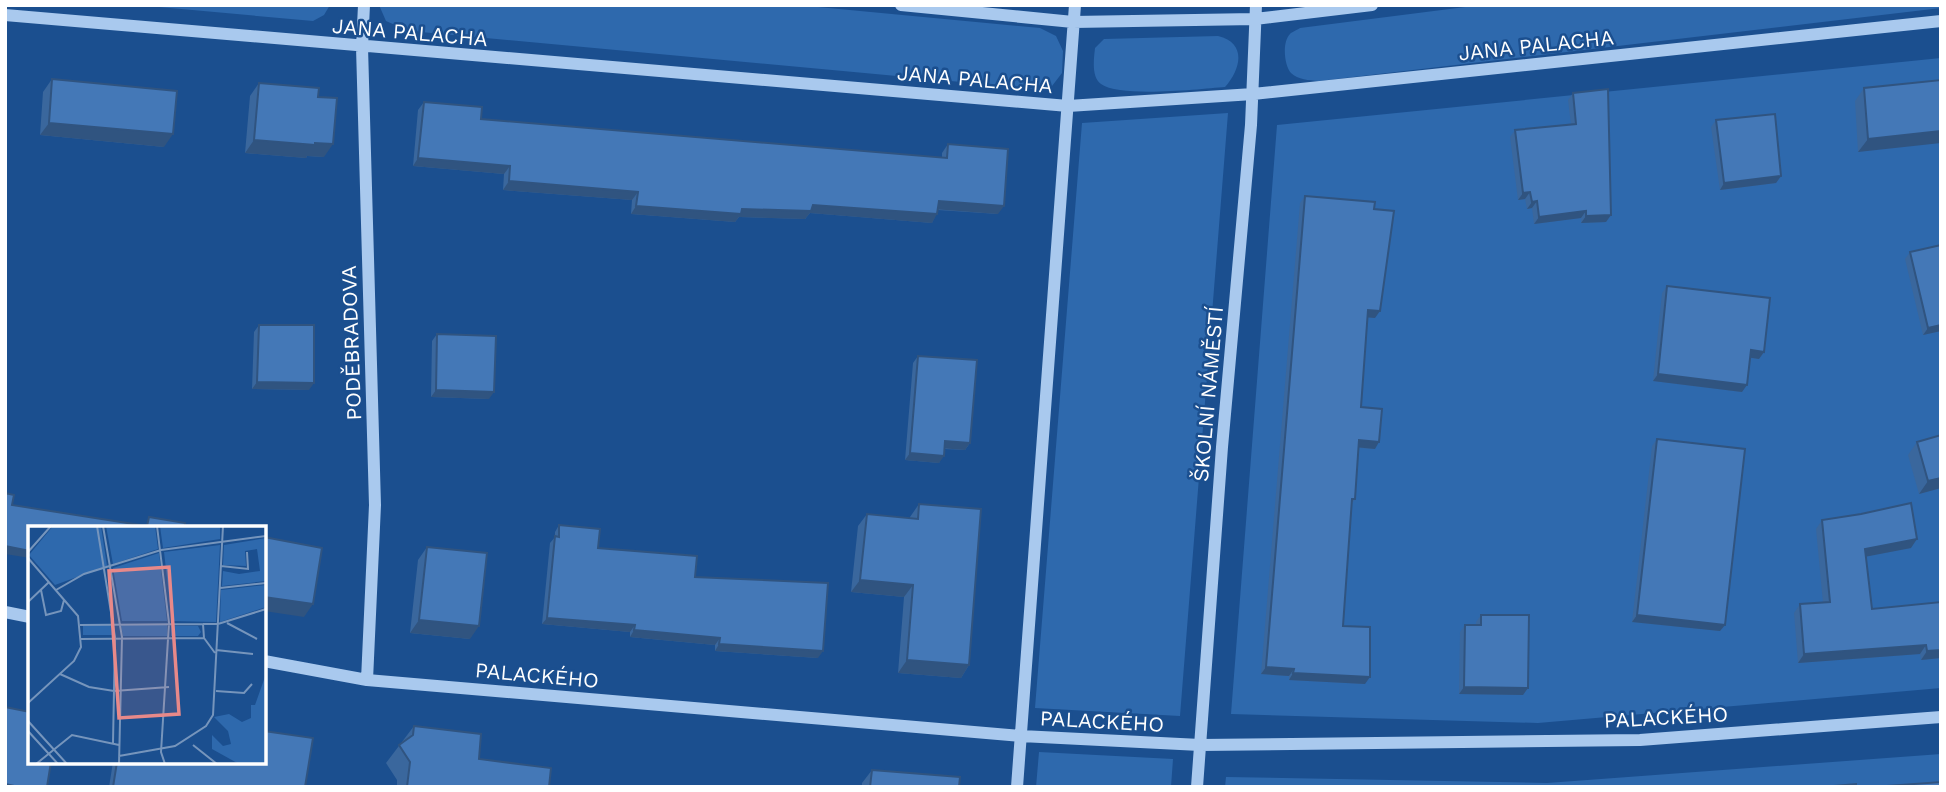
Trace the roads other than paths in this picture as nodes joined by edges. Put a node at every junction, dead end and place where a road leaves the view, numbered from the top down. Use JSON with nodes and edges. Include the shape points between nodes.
{"nodes":[{"id":1,"x":364,"y":5,"type":"edge"},
{"id":2,"x":901,"y":5,"type":"edge"},
{"id":3,"x":1075,"y":5,"type":"edge"},
{"id":4,"x":1373,"y":5,"type":"edge"},
{"id":5,"x":1255,"y":12,"type":"edge"},
{"id":6,"x":5,"y":15,"type":"edge"},
{"id":7,"x":1941,"y":21,"type":"edge"},
{"id":8,"x":1073,"y":22,"type":"junction"},
{"id":9,"x":362,"y":47,"type":"junction"},
{"id":10,"x":1253,"y":94,"type":"junction"},
{"id":11,"x":1068,"y":106,"type":"junction"},
{"id":12,"x":5,"y":612,"type":"edge"},
{"id":13,"x":28,"y":617,"type":"edge"},
{"id":14,"x":266,"y":661,"type":"edge"},
{"id":15,"x":367,"y":680,"type":"junction"},
{"id":16,"x":1941,"y":717,"type":"edge"},
{"id":17,"x":1021,"y":736,"type":"junction"},
{"id":18,"x":1200,"y":745,"type":"junction"},
{"id":19,"x":1017,"y":787,"type":"edge"},
{"id":20,"x":1197,"y":787,"type":"edge"}],
"edges":[{"from":1,"to":9,"type":"street","name":"PODĚBRADOVA"},
{"from":2,"to":8,"type":"street"},
{"from":3,"to":8,"type":"street"},
{"from":4,"to":5,"type":"street"},
{"from":5,"to":8,"type":"street"},
{"from":5,"to":10,"type":"street","name":"ŠKOLNÍ NÁMĚSTÍ"},
{"from":6,"to":9,"type":"street","name":"JANA PALACHA"},
{"from":7,"to":10,"type":"street","name":"JANA PALACHA"},
{"from":8,"to":11,"type":"street"},
{"from":9,"to":11,"type":"street","name":"JANA PALACHA"},
{"from":9,"to":15,"type":"street","name":"PODĚBRADOVA","via":[[375,505]]},
{"from":10,"to":11,"type":"street","name":"JANA PALACHA"},
{"from":10,"to":18,"type":"street","name":"ŠKOLNÍ NÁMĚSTÍ"},
{"from":11,"to":17,"type":"street"},
{"from":12,"to":13,"type":"street"},
{"from":14,"to":15,"type":"street","name":"PALACKÉHO"},
{"from":15,"to":17,"type":"street","name":"PALACKÉHO"},
{"from":16,"to":18,"type":"street","name":"PALACKÉHO","via":[[1640,740]]},
{"from":17,"to":18,"type":"street","name":"PALACKÉHO"},
{"from":17,"to":19,"type":"street"},
{"from":18,"to":20,"type":"street","name":"ŠKOLNÍ NÁMĚSTÍ"}]}
